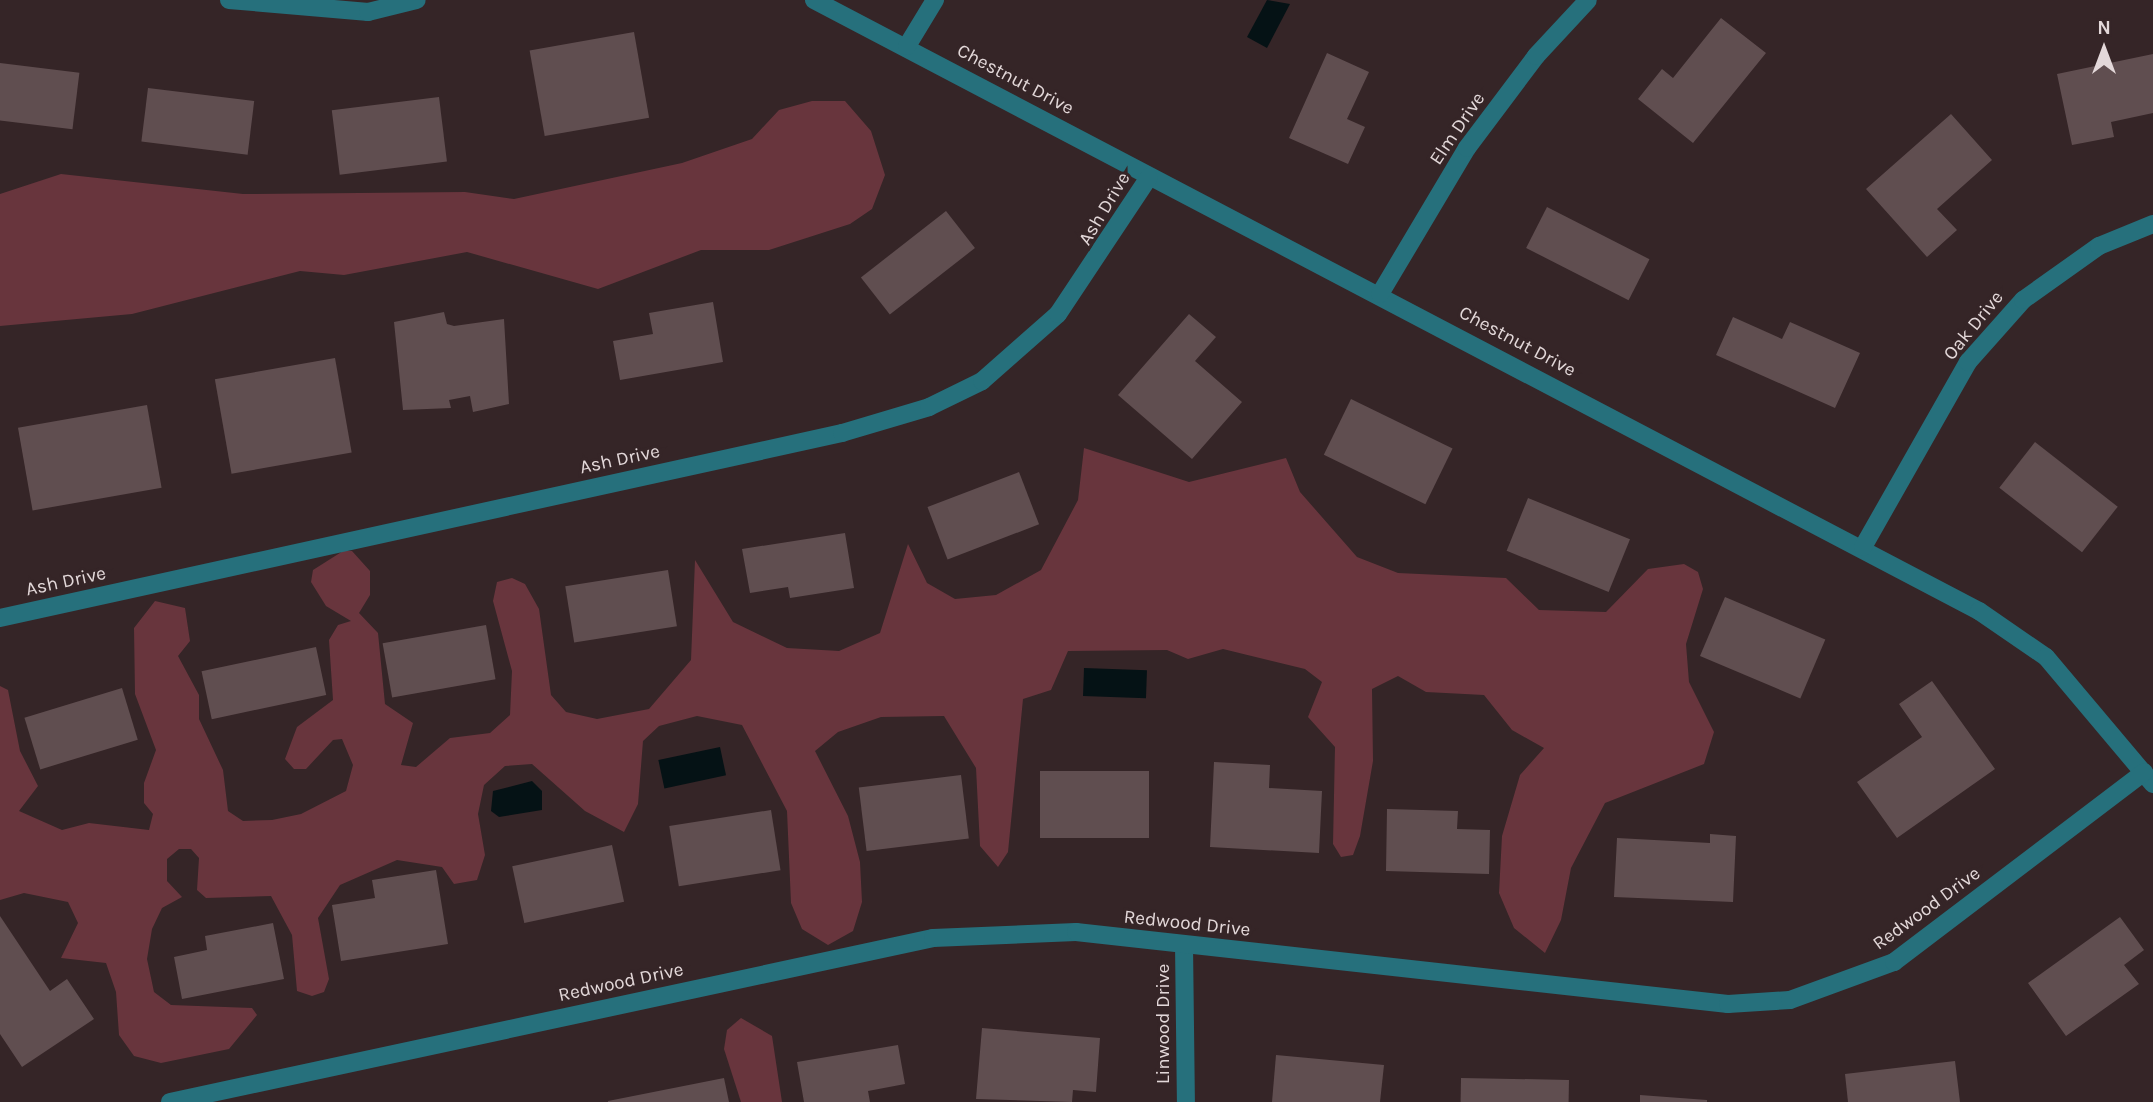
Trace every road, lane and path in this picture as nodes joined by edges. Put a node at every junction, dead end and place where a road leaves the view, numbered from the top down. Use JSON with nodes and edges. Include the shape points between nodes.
{"nodes":[{"id":1,"x":229,"y":0,"type":"edge"},
{"id":2,"x":417,"y":0,"type":"edge"},
{"id":3,"x":814,"y":0,"type":"edge"},
{"id":4,"x":935,"y":0,"type":"edge"},
{"id":5,"x":1588,"y":0,"type":"edge"},
{"id":6,"x":907,"y":46,"type":"junction"},
{"id":7,"x":1149,"y":177,"type":"junction"},
{"id":8,"x":2153,"y":224,"type":"edge"},
{"id":9,"x":1380,"y":294,"type":"junction"},
{"id":10,"x":1863,"y":547,"type":"junction"},
{"id":11,"x":0,"y":618,"type":"edge"},
{"id":12,"x":2148,"y":778,"type":"edge"},
{"id":13,"x":1184,"y":945,"type":"junction"},
{"id":14,"x":170,"y":1102,"type":"edge"},
{"id":15,"x":1186,"y":1102,"type":"edge"}],
"edges":[{"from":1,"to":2,"type":"street","via":[[368,12]]},
{"from":3,"to":6,"type":"street","name":"Chestnut Drive"},
{"from":4,"to":6,"type":"street"},
{"from":5,"to":9,"type":"street","name":"Elm Drive","via":[[1536,55],[1467,148]]},
{"from":6,"to":7,"type":"street","name":"Chestnut Drive"},
{"from":7,"to":9,"type":"street","name":"Chestnut Drive"},
{"from":7,"to":11,"type":"street","name":"Ash Drive","via":[[1058,314],[982,381],[929,407],[828,436]]},
{"from":8,"to":10,"type":"street","name":"Oak Drive","via":[[2099,246],[2022,300],[1968,362]]},
{"from":9,"to":10,"type":"street","name":"Chestnut Drive"},
{"from":10,"to":12,"type":"street","name":"Chestnut Drive","via":[[2032,646]]},
{"from":12,"to":13,"type":"street","name":"Redwood Drive","via":[[1894,962],[1790,1000],[1728,1004]]},
{"from":13,"to":14,"type":"street","name":"Redwood Drive","via":[[1076,932],[933,938]]},
{"from":13,"to":15,"type":"street","name":"Linwood Drive"}]}
